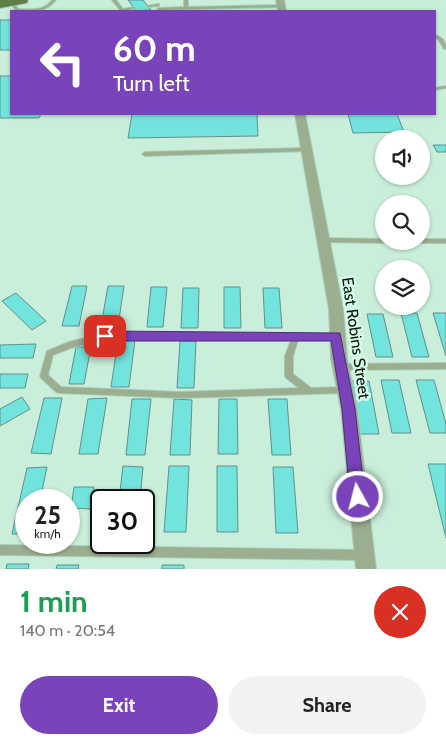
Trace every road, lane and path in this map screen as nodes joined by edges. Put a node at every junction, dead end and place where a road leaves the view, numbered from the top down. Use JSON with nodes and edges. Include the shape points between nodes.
{"nodes":[{"id":1,"x":54,"y":0,"type":"edge"},
{"id":2,"x":114,"y":0,"type":"edge"},
{"id":3,"x":186,"y":0,"type":"edge"},
{"id":4,"x":229,"y":0,"type":"edge"},
{"id":5,"x":244,"y":0,"type":"edge"},
{"id":6,"x":148,"y":6,"type":"dead end"},
{"id":7,"x":159,"y":6,"type":"edge"},
{"id":8,"x":281,"y":6,"type":"edge"},
{"id":9,"x":246,"y":7,"type":"junction"},
{"id":10,"x":134,"y":8,"type":"dead end"},
{"id":11,"x":186,"y":8,"type":"junction"},
{"id":12,"x":194,"y":8,"type":"junction"},
{"id":13,"x":260,"y":9,"type":"edge"},
{"id":14,"x":33,"y":10,"type":"edge"},
{"id":15,"x":122,"y":10,"type":"edge"},
{"id":16,"x":127,"y":10,"type":"edge"},
{"id":17,"x":436,"y":36,"type":"edge"},
{"id":18,"x":446,"y":48,"type":"edge"},
{"id":19,"x":300,"y":115,"type":"edge"},
{"id":20,"x":306,"y":150,"type":"junction"},
{"id":21,"x":145,"y":154,"type":"dead end"},
{"id":22,"x":322,"y":240,"type":"junction"},
{"id":23,"x":375,"y":241,"type":"edge"},
{"id":24,"x":430,"y":241,"type":"edge"},
{"id":25,"x":446,"y":241,"type":"edge"},
{"id":26,"x":296,"y":336,"type":"junction"},
{"id":27,"x":336,"y":337,"type":"junction"},
{"id":28,"x":446,"y":366,"type":"edge"},
{"id":29,"x":340,"y":367,"type":"junction"},
{"id":30,"x":344,"y":390,"type":"junction"},
{"id":31,"x":309,"y":391,"type":"junction"},
{"id":32,"x":0,"y":550,"type":"edge"},
{"id":33,"x":366,"y":562,"type":"edge"}],
"edges":[{"from":1,"to":14,"type":"lane","via":[[46,8]]},
{"from":2,"to":15,"type":"lane"},
{"from":3,"to":11,"type":"lane"},
{"from":4,"to":12,"type":"lane","via":[[223,5]]},
{"from":5,"to":9,"type":"lane"},
{"from":6,"to":7,"type":"lane"},
{"from":7,"to":11,"type":"lane"},
{"from":8,"to":13,"type":"lane"},
{"from":9,"to":12,"type":"lane"},
{"from":9,"to":13,"type":"lane"},
{"from":10,"to":16,"type":"lane"},
{"from":11,"to":12,"type":"lane"},
{"from":17,"to":18,"type":"lane"},
{"from":19,"to":20,"type":"street","name":"East Robins Street"},
{"from":20,"to":21,"type":"lane"},
{"from":20,"to":22,"type":"street","name":"East Robins Street"},
{"from":22,"to":23,"type":"lane"},
{"from":22,"to":27,"type":"street","name":"East Robins Street","via":[[336,309]]},
{"from":24,"to":25,"type":"lane"},
{"from":26,"to":27,"type":"lane"},
{"from":26,"to":31,"type":"lane","via":[[287,360],[289,376]]},
{"from":26,"to":31,"type":"lane","via":[[105,336],[50,353],[44,376],[60,390],[180,395]]},
{"from":27,"to":29,"type":"street","name":"East Robins Street"},
{"from":28,"to":29,"type":"lane"},
{"from":29,"to":30,"type":"street","name":"East Robins Street"},
{"from":30,"to":31,"type":"lane"},
{"from":30,"to":33,"type":"street","name":"East Robins Street"},
{"from":32,"to":33,"type":"lane"}]}
